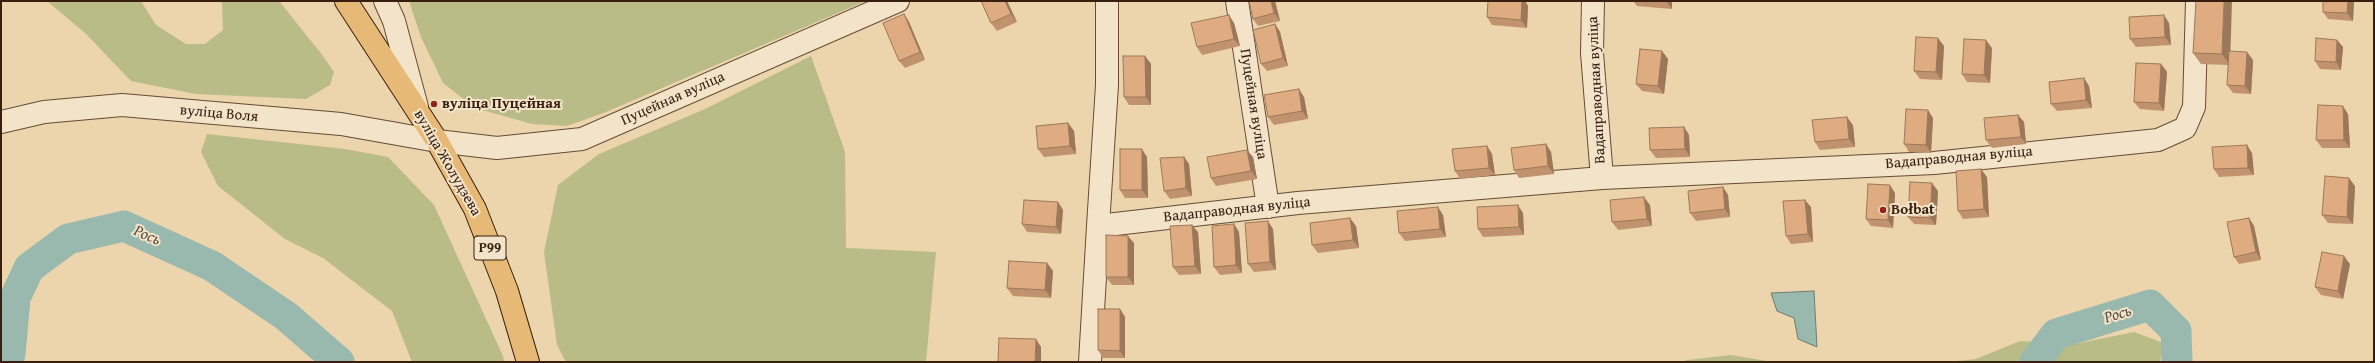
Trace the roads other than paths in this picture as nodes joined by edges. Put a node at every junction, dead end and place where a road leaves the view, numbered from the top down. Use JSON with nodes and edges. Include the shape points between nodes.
{"nodes":[{"id":1,"x":346,"y":1,"type":"edge"},
{"id":2,"x":385,"y":1,"type":"edge"},
{"id":3,"x":898,"y":1,"type":"edge"},
{"id":4,"x":1107,"y":1,"type":"edge"},
{"id":5,"x":1237,"y":1,"type":"edge"},
{"id":6,"x":1593,"y":1,"type":"edge"},
{"id":7,"x":2197,"y":1,"type":"edge"},
{"id":8,"x":418,"y":111,"type":"junction"},
{"id":9,"x":1,"y":122,"type":"edge"},
{"id":10,"x":437,"y":141,"type":"junction"},
{"id":11,"x":1602,"y":178,"type":"junction"},
{"id":12,"x":1268,"y":207,"type":"junction"},
{"id":13,"x":1098,"y":226,"type":"junction"},
{"id":14,"x":528,"y":362,"type":"edge"},
{"id":15,"x":1090,"y":362,"type":"edge"}],
"edges":[{"from":1,"to":8,"type":"main road","name":"вуліца Жолудзева","number":"Р99"},
{"from":2,"to":8,"type":"street","via":[[394,21]]},
{"from":3,"to":10,"type":"street","name":"Пуцейная вуліца","via":[[582,139],[498,148]]},
{"from":4,"to":13,"type":"street","via":[[1107,85]]},
{"from":5,"to":12,"type":"street","name":"Пуцейная вуліца"},
{"from":6,"to":11,"type":"street","name":"Вадаправодная вуліца","via":[[1592,53]]},
{"from":7,"to":11,"type":"street","name":"Вадаправодная вуліца","via":[[2194,107],[2185,128],[2158,140],[1934,163]]},
{"from":8,"to":10,"type":"main road","name":"вуліца Жолудзева","number":"Р99"},
{"from":9,"to":10,"type":"street","name":"вуліца Воля","via":[[44,112],[122,106],[341,124]]},
{"from":10,"to":14,"type":"main road","name":"вуліца Жолудзева","number":"Р99","via":[[475,209],[507,291]]},
{"from":11,"to":12,"type":"street","name":"Вадаправодная вуліца"},
{"from":12,"to":13,"type":"street","name":"Вадаправодная вуліца"},
{"from":13,"to":15,"type":"street"}]}
